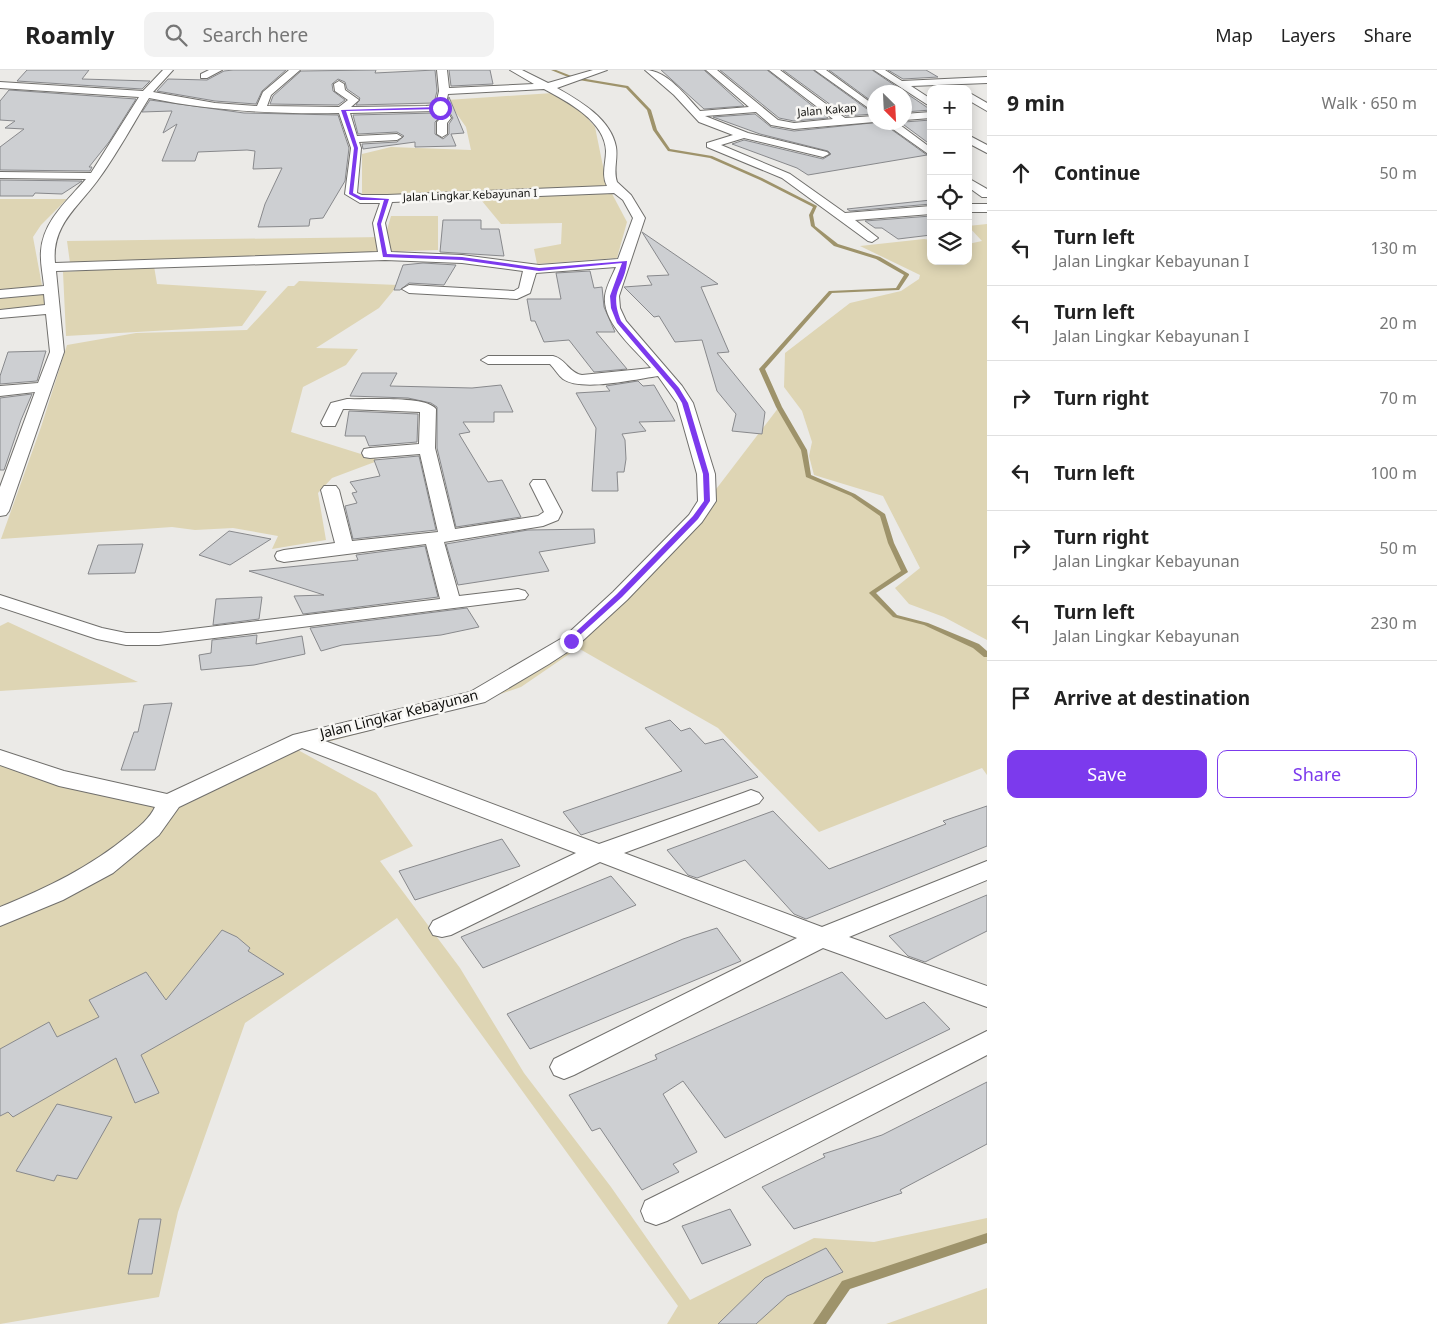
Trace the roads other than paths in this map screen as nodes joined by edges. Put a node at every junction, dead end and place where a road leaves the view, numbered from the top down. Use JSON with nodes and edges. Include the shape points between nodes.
{"nodes":[{"id":1,"x":168,"y":70,"type":"edge"},
{"id":2,"x":217,"y":70,"type":"edge"},
{"id":3,"x":295,"y":70,"type":"edge"},
{"id":4,"x":516,"y":70,"type":"edge"},
{"id":5,"x":602,"y":70,"type":"edge"},
{"id":6,"x":650,"y":70,"type":"edge"},
{"id":7,"x":711,"y":70,"type":"edge"},
{"id":8,"x":774,"y":70,"type":"edge"},
{"id":9,"x":820,"y":70,"type":"edge"},
{"id":10,"x":879,"y":70,"type":"edge"},
{"id":11,"x":937,"y":70,"type":"edge"},
{"id":12,"x":204,"y":76,"type":"dead end"},
{"id":13,"x":445,"y":76,"type":"edge"},
{"id":14,"x":527,"y":77,"type":"junction"},
{"id":15,"x":501,"y":78,"type":"dead end"},
{"id":16,"x":987,"y":80,"type":"edge"},
{"id":17,"x":954,"y":83,"type":"edge"},
{"id":18,"x":339,"y":84,"type":"dead end"},
{"id":19,"x":900,"y":84,"type":"junction"},
{"id":20,"x":0,"y":85,"type":"edge"},
{"id":21,"x":548,"y":87,"type":"junction"},
{"id":22,"x":444,"y":91,"type":"junction"},
{"id":23,"x":146,"y":94,"type":"junction"},
{"id":24,"x":972,"y":98,"type":"edge"},
{"id":25,"x":927,"y":101,"type":"edge"},
{"id":26,"x":867,"y":104,"type":"edge"},
{"id":27,"x":440,"y":108,"type":"junction"},
{"id":28,"x":987,"y":108,"type":"edge"},
{"id":29,"x":261,"y":109,"type":"junction"},
{"id":30,"x":758,"y":109,"type":"junction"},
{"id":31,"x":343,"y":110,"type":"junction"},
{"id":32,"x":972,"y":110,"type":"edge"},
{"id":33,"x":698,"y":114,"type":"junction"},
{"id":34,"x":927,"y":115,"type":"edge"},
{"id":35,"x":912,"y":116,"type":"edge"},
{"id":36,"x":867,"y":120,"type":"edge"},
{"id":37,"x":843,"y":122,"type":"junction"},
{"id":38,"x":899,"y":130,"type":"edge"},
{"id":39,"x":442,"y":134,"type":"dead end"},
{"id":40,"x":744,"y":135,"type":"junction"},
{"id":41,"x":397,"y":137,"type":"dead end"},
{"id":42,"x":353,"y":139,"type":"junction"},
{"id":43,"x":972,"y":141,"type":"edge"},
{"id":44,"x":987,"y":150,"type":"edge"},
{"id":45,"x":927,"y":151,"type":"edge"},
{"id":46,"x":822,"y":154,"type":"dead end"},
{"id":47,"x":0,"y":175,"type":"edge"},
{"id":48,"x":95,"y":176,"type":"junction"},
{"id":49,"x":972,"y":184,"type":"edge"},
{"id":50,"x":617,"y":189,"type":"junction"},
{"id":51,"x":986,"y":194,"type":"edge"},
{"id":52,"x":387,"y":199,"type":"junction"},
{"id":53,"x":972,"y":208,"type":"edge"},
{"id":54,"x":987,"y":208,"type":"edge"},
{"id":55,"x":927,"y":210,"type":"edge"},
{"id":56,"x":843,"y":217,"type":"junction"},
{"id":57,"x":872,"y":238,"type":"dead end"},
{"id":58,"x":385,"y":256,"type":"junction"},
{"id":59,"x":625,"y":262,"type":"junction"},
{"id":60,"x":50,"y":266,"type":"junction"},
{"id":61,"x":530,"y":268,"type":"junction"},
{"id":62,"x":52,"y":289,"type":"junction"},
{"id":63,"x":409,"y":289,"type":"dead end"},
{"id":64,"x":0,"y":294,"type":"edge"},
{"id":65,"x":501,"y":296,"type":"junction"},
{"id":66,"x":52,"y":309,"type":"junction"},
{"id":67,"x":500,"y":310,"type":"dead end"},
{"id":68,"x":0,"y":314,"type":"edge"},
{"id":69,"x":488,"y":360,"type":"dead end"},
{"id":70,"x":661,"y":371,"type":"junction"},
{"id":71,"x":44,"y":387,"type":"junction"},
{"id":72,"x":0,"y":390,"type":"edge"},
{"id":73,"x":329,"y":423,"type":"dead end"},
{"id":74,"x":427,"y":448,"type":"junction"},
{"id":75,"x":370,"y":453,"type":"dead end"},
{"id":76,"x":540,"y":484,"type":"dead end"},
{"id":77,"x":330,"y":490,"type":"dead end"},
{"id":78,"x":0,"y":511,"type":"edge"},
{"id":79,"x":441,"y":536,"type":"junction"},
{"id":80,"x":345,"y":547,"type":"junction"},
{"id":81,"x":284,"y":556,"type":"dead end"},
{"id":82,"x":518,"y":595,"type":"dead end"},
{"id":83,"x":0,"y":601,"type":"edge"},
{"id":84,"x":451,"y":604,"type":"junction"},
{"id":85,"x":301,"y":740,"type":"junction"},
{"id":86,"x":0,"y":757,"type":"edge"},
{"id":87,"x":751,"y":798,"type":"dead end"},
{"id":88,"x":169,"y":802,"type":"junction"},
{"id":89,"x":598,"y":853,"type":"junction"},
{"id":90,"x":987,"y":870,"type":"edge"},
{"id":91,"x":0,"y":917,"type":"edge"},
{"id":92,"x":442,"y":928,"type":"dead end"},
{"id":93,"x":822,"y":937,"type":"junction"},
{"id":94,"x":987,"y":997,"type":"edge"},
{"id":95,"x":987,"y":1042,"type":"edge"},
{"id":96,"x":564,"y":1067,"type":"dead end"},
{"id":97,"x":656,"y":1211,"type":"dead end"}],
"edges":[{"from":1,"to":23,"type":"street"},
{"from":2,"to":12,"type":"street"},
{"from":3,"to":29,"type":"street","via":[[267,94]]},
{"from":4,"to":14,"type":"street","name":"Jalan Lingkar Kebayunan"},
{"from":5,"to":21,"type":"street"},
{"from":6,"to":33,"type":"street"},
{"from":7,"to":30,"type":"street","name":"Jalan Kakap"},
{"from":8,"to":37,"type":"street"},
{"from":9,"to":26,"type":"street"},
{"from":10,"to":19,"type":"street"},
{"from":11,"to":17,"type":"street"},
{"from":13,"to":22,"type":"street"},
{"from":14,"to":15,"type":"street"},
{"from":14,"to":21,"type":"street","name":"Jalan Lingkar Kebayunan"},
{"from":16,"to":17,"type":"street"},
{"from":17,"to":19,"type":"street"},
{"from":18,"to":31,"type":"street","via":[[340,91],[354,100]]},
{"from":19,"to":25,"type":"street"},
{"from":20,"to":23,"type":"street"},
{"from":21,"to":22,"type":"street"},
{"from":21,"to":50,"type":"street","name":"Jalan Lingkar Kebayunan","via":[[597,122],[610,144],[611,183]]},
{"from":22,"to":27,"type":"street"},
{"from":23,"to":29,"type":"street","via":[[168,100]]},
{"from":23,"to":48,"type":"street"},
{"from":24,"to":28,"type":"street"},
{"from":27,"to":31,"type":"street"},
{"from":27,"to":39,"type":"street","via":[[446,118],[442,122]]},
{"from":28,"to":32,"type":"street"},
{"from":29,"to":31,"type":"street"},
{"from":30,"to":33,"type":"street"},
{"from":30,"to":37,"type":"street","name":"Jalan Kakap","via":[[775,123],[786,126]]},
{"from":31,"to":42,"type":"street","name":"Jalan Lingkar Kebayunan I"},
{"from":33,"to":40,"type":"street","via":[[703,120]]},
{"from":34,"to":35,"type":"street"},
{"from":36,"to":37,"type":"street","name":"Jalan Kakap"},
{"from":38,"to":45,"type":"street"},
{"from":40,"to":46,"type":"street"},
{"from":40,"to":56,"type":"street","via":[[710,145],[786,176]]},
{"from":41,"to":42,"type":"street"},
{"from":42,"to":52,"type":"street","name":"Jalan Lingkar Kebayunan I","via":[[356,148],[351,194],[360,199]]},
{"from":43,"to":44,"type":"street"},
{"from":47,"to":48,"type":"street"},
{"from":48,"to":60,"type":"street","via":[[56,224],[47,250]]},
{"from":49,"to":51,"type":"street"},
{"from":50,"to":52,"type":"street","name":"Jalan Lingkar Kebayunan I"},
{"from":50,"to":59,"type":"street","name":"Jalan Lingkar Kebayunan","via":[[633,205],[639,218]]},
{"from":52,"to":58,"type":"street","via":[[379,224]]},
{"from":53,"to":54,"type":"street"},
{"from":55,"to":56,"type":"street"},
{"from":56,"to":57,"type":"street"},
{"from":58,"to":60,"type":"street"},
{"from":58,"to":61,"type":"street","via":[[462,259]]},
{"from":59,"to":61,"type":"street"},
{"from":59,"to":70,"type":"street","name":"Jalan Lingkar Kebayunan","via":[[612,296],[613,308],[619,322]]},
{"from":60,"to":62,"type":"street"},
{"from":61,"to":65,"type":"street","via":[[523,293]]},
{"from":62,"to":64,"type":"street"},
{"from":62,"to":66,"type":"street"},
{"from":63,"to":65,"type":"street"},
{"from":65,"to":67,"type":"street"},
{"from":66,"to":68,"type":"street"},
{"from":66,"to":71,"type":"street","via":[[57,352]]},
{"from":69,"to":70,"type":"street","via":[[553,360],[575,378]]},
{"from":70,"to":85,"type":"street","name":"Jalan Lingkar Kebayunan","via":[[685,403],[706,474],[707,501],[696,518],[634,582],[571,641],[477,697]]},
{"from":71,"to":72,"type":"street"},
{"from":71,"to":78,"type":"street"},
{"from":73,"to":74,"type":"street","via":[[340,404],[423,406],[430,413]]},
{"from":74,"to":75,"type":"street"},
{"from":74,"to":79,"type":"street"},
{"from":76,"to":79,"type":"street","via":[[552,516],[530,524]]},
{"from":77,"to":80,"type":"street"},
{"from":79,"to":80,"type":"street"},
{"from":79,"to":84,"type":"street"},
{"from":80,"to":81,"type":"street"},
{"from":82,"to":84,"type":"street"},
{"from":83,"to":84,"type":"street","via":[[97,633],[126,639],[159,639]]},
{"from":85,"to":88,"type":"street","name":"Jalan Lingkar Kebayunan"},
{"from":85,"to":89,"type":"street"},
{"from":86,"to":88,"type":"street","via":[[59,778]]},
{"from":87,"to":89,"type":"street"},
{"from":88,"to":91,"type":"street","via":[[158,823],[119,857],[77,885]]},
{"from":89,"to":92,"type":"street"},
{"from":89,"to":93,"type":"street"},
{"from":90,"to":93,"type":"street"},
{"from":93,"to":94,"type":"street"},
{"from":93,"to":96,"type":"street"},
{"from":95,"to":97,"type":"street"}]}
